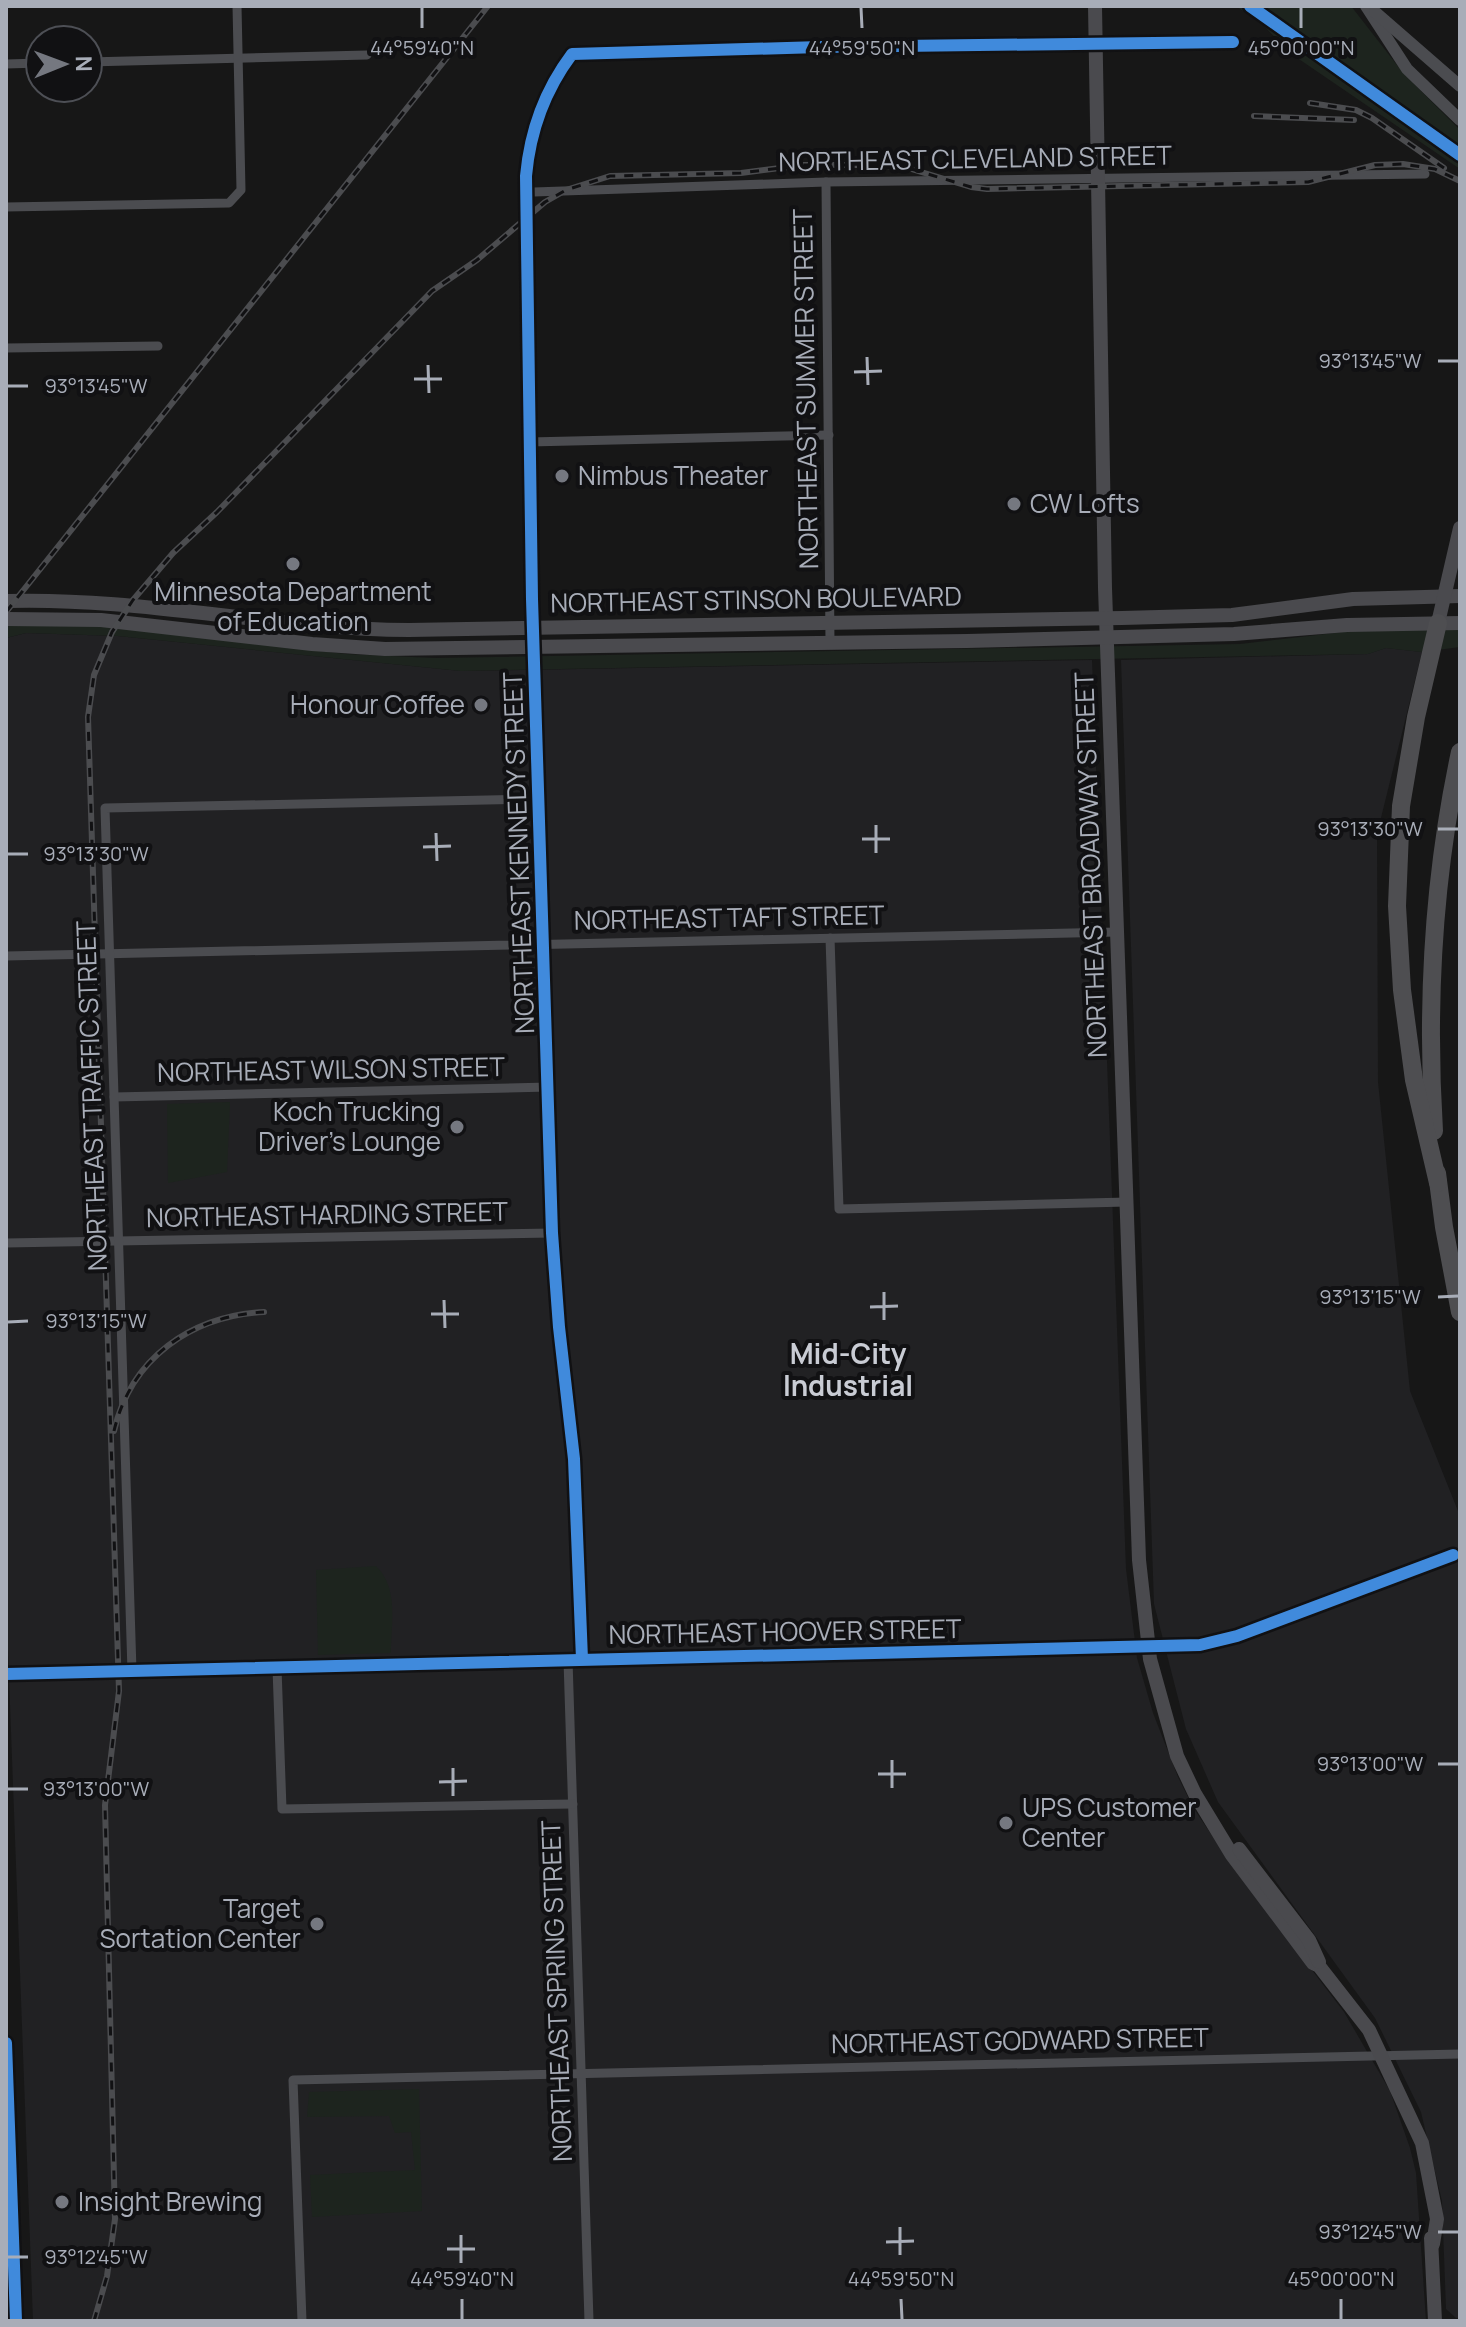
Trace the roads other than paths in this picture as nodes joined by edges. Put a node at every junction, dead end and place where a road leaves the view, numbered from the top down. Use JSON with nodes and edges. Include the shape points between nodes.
{"nodes":[{"id":1,"x":237,"y":6,"type":"edge"},
{"id":2,"x":1095,"y":6,"type":"edge"},
{"id":3,"x":1367,"y":6,"type":"edge"},
{"id":4,"x":1233,"y":42,"type":"dead end"},
{"id":5,"x":1096,"y":44,"type":"junction"},
{"id":6,"x":367,"y":55,"type":"dead end"},
{"id":7,"x":238,"y":58,"type":"junction"},
{"id":8,"x":104,"y":62,"type":"edge"},
{"id":9,"x":1460,"y":86,"type":"edge"},
{"id":10,"x":1460,"y":120,"type":"edge"},
{"id":11,"x":1425,"y":174,"type":"dead end"},
{"id":12,"x":1098,"y":178,"type":"junction"},
{"id":13,"x":826,"y":182,"type":"junction"},
{"id":14,"x":526,"y":190,"type":"junction"},
{"id":15,"x":6,"y":207,"type":"edge"},
{"id":16,"x":158,"y":346,"type":"dead end"},
{"id":17,"x":6,"y":348,"type":"edge"},
{"id":18,"x":829,"y":435,"type":"junction"},
{"id":19,"x":529,"y":442,"type":"junction"},
{"id":20,"x":1460,"y":528,"type":"edge"},
{"id":21,"x":1444,"y":596,"type":"junction"},
{"id":22,"x":1460,"y":596,"type":"edge"},
{"id":23,"x":6,"y":601,"type":"edge"},
{"id":24,"x":1106,"y":618,"type":"junction"},
{"id":25,"x":6,"y":619,"type":"edge"},
{"id":26,"x":830,"y":623,"type":"junction"},
{"id":27,"x":1438,"y":623,"type":"junction"},
{"id":28,"x":1460,"y":623,"type":"edge"},
{"id":29,"x":534,"y":628,"type":"junction"},
{"id":30,"x":1107,"y":637,"type":"junction"},
{"id":31,"x":830,"y":643,"type":"junction"},
{"id":32,"x":534,"y":646,"type":"junction"},
{"id":33,"x":1460,"y":752,"type":"edge"},
{"id":34,"x":540,"y":799,"type":"junction"},
{"id":35,"x":1117,"y":932,"type":"junction"},
{"id":36,"x":830,"y":938,"type":"junction"},
{"id":37,"x":544,"y":943,"type":"junction"},
{"id":38,"x":109,"y":953,"type":"junction"},
{"id":39,"x":6,"y":956,"type":"edge"},
{"id":40,"x":549,"y":1087,"type":"junction"},
{"id":41,"x":114,"y":1097,"type":"junction"},
{"id":42,"x":1438,"y":1183,"type":"junction"},
{"id":43,"x":1127,"y":1202,"type":"junction"},
{"id":44,"x":552,"y":1233,"type":"junction"},
{"id":45,"x":118,"y":1241,"type":"junction"},
{"id":46,"x":6,"y":1243,"type":"edge"},
{"id":47,"x":1460,"y":1312,"type":"edge"},
{"id":48,"x":1453,"y":1555,"type":"dead end"},
{"id":49,"x":1147,"y":1646,"type":"junction"},
{"id":50,"x":582,"y":1659,"type":"junction"},
{"id":51,"x":568,"y":1660,"type":"junction"},
{"id":52,"x":277,"y":1668,"type":"junction"},
{"id":53,"x":132,"y":1671,"type":"junction"},
{"id":54,"x":6,"y":1674,"type":"edge"},
{"id":55,"x":573,"y":1804,"type":"junction"},
{"id":56,"x":6,"y":2043,"type":"edge"},
{"id":57,"x":1460,"y":2054,"type":"edge"},
{"id":58,"x":1383,"y":2056,"type":"junction"},
{"id":59,"x":582,"y":2074,"type":"junction"},
{"id":60,"x":10,"y":2243,"type":"edge"},
{"id":61,"x":16,"y":2321,"type":"edge"},
{"id":62,"x":302,"y":2321,"type":"edge"},
{"id":63,"x":589,"y":2321,"type":"edge"},
{"id":64,"x":1435,"y":2321,"type":"edge"}],
"edges":[{"from":1,"to":7,"type":"street"},
{"from":2,"to":5,"type":"main road","name":"NORTHEAST BROADWAY STREET"},
{"from":3,"to":9,"type":"street"},
{"from":3,"to":10,"type":"street","via":[[1407,69]]},
{"from":4,"to":5,"type":"street"},
{"from":5,"to":12,"type":"main road","name":"NORTHEAST BROADWAY STREET"},
{"from":5,"to":14,"type":"street","name":"NORTHEAST KENNEDY STREET","via":[[572,54],[537,119]]},
{"from":6,"to":7,"type":"street"},
{"from":7,"to":8,"type":"street"},
{"from":7,"to":15,"type":"street","via":[[241,190],[229,203]]},
{"from":11,"to":12,"type":"street","name":"NORTHEAST CLEVELAND STREET"},
{"from":12,"to":13,"type":"street","name":"NORTHEAST CLEVELAND STREET"},
{"from":12,"to":24,"type":"main road","name":"NORTHEAST BROADWAY STREET"},
{"from":13,"to":14,"type":"street","name":"NORTHEAST CLEVELAND STREET"},
{"from":13,"to":18,"type":"street","name":"NORTHEAST SUMMER STREET"},
{"from":14,"to":19,"type":"street","name":"NORTHEAST KENNEDY STREET"},
{"from":16,"to":17,"type":"street"},
{"from":18,"to":19,"type":"street"},
{"from":18,"to":26,"type":"street","name":"NORTHEAST SUMMER STREET"},
{"from":19,"to":29,"type":"street","name":"NORTHEAST KENNEDY STREET"},
{"from":20,"to":21,"type":"main road"},
{"from":21,"to":22,"type":"main road","name":"NORTHEAST STINSON BOULEVARD"},
{"from":21,"to":24,"type":"main road","name":"NORTHEAST STINSON BOULEVARD","via":[[1353,599],[1232,615]]},
{"from":21,"to":27,"type":"main road"},
{"from":23,"to":29,"type":"main road","name":"NORTHEAST STINSON BOULEVARD","via":[[78,601],[347,629]]},
{"from":24,"to":26,"type":"main road","name":"NORTHEAST STINSON BOULEVARD"},
{"from":24,"to":30,"type":"main road","name":"NORTHEAST BROADWAY STREET"},
{"from":25,"to":32,"type":"main road","name":"NORTHEAST STINSON BOULEVARD","via":[[101,620],[357,648]]},
{"from":26,"to":29,"type":"main road","name":"NORTHEAST STINSON BOULEVARD"},
{"from":26,"to":31,"type":"street","name":"NORTHEAST SUMMER STREET"},
{"from":27,"to":28,"type":"main road","name":"NORTHEAST STINSON BOULEVARD"},
{"from":27,"to":30,"type":"main road","name":"NORTHEAST STINSON BOULEVARD"},
{"from":27,"to":42,"type":"highway","via":[[1401,806],[1397,906],[1414,1080]]},
{"from":29,"to":32,"type":"street","name":"NORTHEAST KENNEDY STREET"},
{"from":30,"to":31,"type":"main road","name":"NORTHEAST STINSON BOULEVARD"},
{"from":30,"to":35,"type":"main road","name":"NORTHEAST BROADWAY STREET"},
{"from":31,"to":32,"type":"main road","name":"NORTHEAST STINSON BOULEVARD"},
{"from":32,"to":34,"type":"street","name":"NORTHEAST KENNEDY STREET"},
{"from":33,"to":42,"type":"highway","via":[[1441,860],[1430,996]]},
{"from":34,"to":37,"type":"street","name":"NORTHEAST KENNEDY STREET"},
{"from":34,"to":38,"type":"street","name":"NORTHEAST TRAFFIC STREET","via":[[105,808]]},
{"from":35,"to":36,"type":"street","name":"NORTHEAST TAFT STREET"},
{"from":35,"to":43,"type":"main road","name":"NORTHEAST BROADWAY STREET"},
{"from":36,"to":37,"type":"street","name":"NORTHEAST TAFT STREET"},
{"from":36,"to":43,"type":"street","via":[[839,1209]]},
{"from":37,"to":38,"type":"street","name":"NORTHEAST TAFT STREET"},
{"from":37,"to":40,"type":"street","name":"NORTHEAST KENNEDY STREET"},
{"from":38,"to":39,"type":"street","name":"NORTHEAST TAFT STREET"},
{"from":38,"to":41,"type":"street","name":"NORTHEAST TRAFFIC STREET"},
{"from":40,"to":41,"type":"street","name":"NORTHEAST WILSON STREET"},
{"from":40,"to":44,"type":"street","name":"NORTHEAST KENNEDY STREET"},
{"from":41,"to":45,"type":"street","name":"NORTHEAST TRAFFIC STREET"},
{"from":42,"to":47,"type":"highway"},
{"from":43,"to":49,"type":"main road","name":"NORTHEAST BROADWAY STREET","via":[[1138,1549]]},
{"from":44,"to":45,"type":"street","name":"NORTHEAST HARDING STREET"},
{"from":44,"to":50,"type":"street","name":"NORTHEAST KENNEDY STREET","via":[[574,1459]]},
{"from":45,"to":46,"type":"street","name":"NORTHEAST HARDING STREET"},
{"from":45,"to":53,"type":"street","name":"NORTHEAST TRAFFIC STREET"},
{"from":48,"to":49,"type":"street","name":"NORTHEAST HOOVER STREET","via":[[1237,1636],[1200,1645]]},
{"from":49,"to":50,"type":"street","name":"NORTHEAST HOOVER STREET"},
{"from":49,"to":58,"type":"main road","name":"NORTHEAST BROADWAY STREET","via":[[1177,1756],[1220,1838],[1313,1963],[1351,2004]]},
{"from":50,"to":51,"type":"street","name":"NORTHEAST HOOVER STREET"},
{"from":51,"to":52,"type":"street","name":"NORTHEAST HOOVER STREET"},
{"from":51,"to":55,"type":"street","name":"NORTHEAST SPRING STREET"},
{"from":52,"to":53,"type":"street","name":"NORTHEAST HOOVER STREET"},
{"from":52,"to":55,"type":"street","via":[[282,1809]]},
{"from":53,"to":54,"type":"street","name":"NORTHEAST HOOVER STREET"},
{"from":55,"to":59,"type":"street","name":"NORTHEAST SPRING STREET"},
{"from":56,"to":60,"type":"main road"},
{"from":57,"to":58,"type":"street","name":"NORTHEAST GODWARD STREET"},
{"from":58,"to":59,"type":"street","name":"NORTHEAST GODWARD STREET"},
{"from":58,"to":64,"type":"main road","name":"NORTHEAST BROADWAY STREET","via":[[1410,2120],[1433,2244]]},
{"from":59,"to":62,"type":"street","name":"NORTHEAST GODWARD STREET","via":[[293,2080]]},
{"from":59,"to":63,"type":"street","name":"NORTHEAST SPRING STREET"},
{"from":60,"to":61,"type":"main road"}]}
